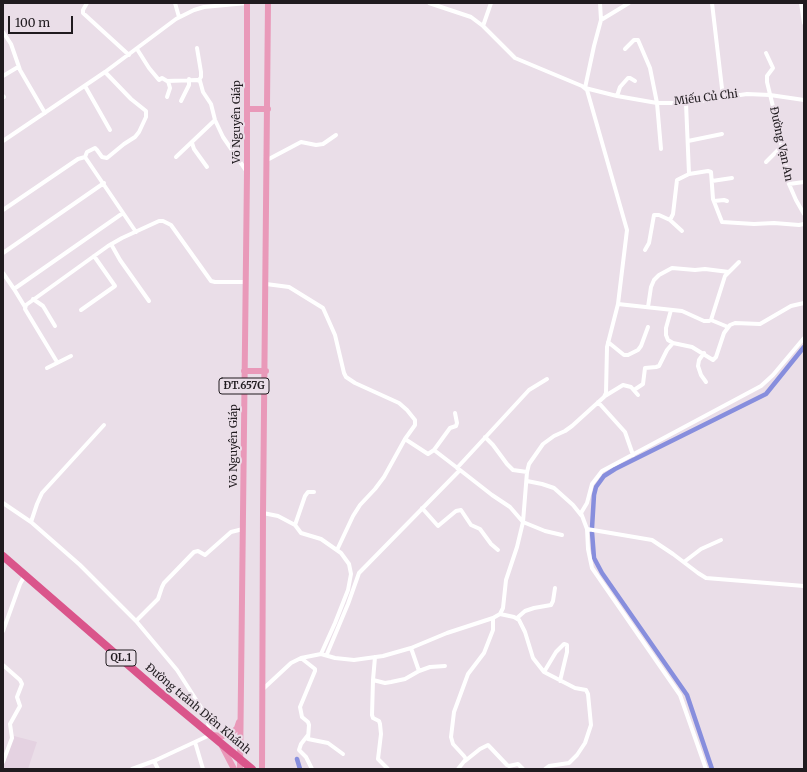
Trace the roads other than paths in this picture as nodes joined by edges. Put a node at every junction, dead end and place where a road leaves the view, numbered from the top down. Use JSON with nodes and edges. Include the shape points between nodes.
{"nodes":[{"id":1,"x":87,"y":3,"type":"edge"},
{"id":2,"x":175,"y":3,"type":"edge"},
{"id":3,"x":247,"y":3,"type":"edge"},
{"id":4,"x":268,"y":3,"type":"edge"},
{"id":5,"x":430,"y":3,"type":"edge"},
{"id":6,"x":491,"y":3,"type":"edge"},
{"id":7,"x":600,"y":3,"type":"edge"},
{"id":8,"x":629,"y":3,"type":"edge"},
{"id":9,"x":712,"y":3,"type":"edge"},
{"id":10,"x":801,"y":3,"type":"edge"},
{"id":11,"x":179,"y":17,"type":"junction"},
{"id":12,"x":601,"y":20,"type":"junction"},
{"id":13,"x":804,"y":23,"type":"edge"},
{"id":14,"x":483,"y":26,"type":"junction"},
{"id":15,"x":3,"y":32,"type":"edge"},
{"id":16,"x":197,"y":48,"type":"dead end"},
{"id":17,"x":137,"y":49,"type":"junction"},
{"id":18,"x":625,"y":49,"type":"dead end"},
{"id":19,"x":766,"y":53,"type":"dead end"},
{"id":20,"x":129,"y":54,"type":"junction"},
{"id":21,"x":18,"y":67,"type":"junction"},
{"id":22,"x":105,"y":72,"type":"junction"},
{"id":23,"x":3,"y":76,"type":"edge"},
{"id":24,"x":189,"y":79,"type":"junction"},
{"id":25,"x":199,"y":80,"type":"junction"},
{"id":26,"x":168,"y":81,"type":"junction"},
{"id":27,"x":635,"y":81,"type":"dead end"},
{"id":28,"x":85,"y":86,"type":"junction"},
{"id":29,"x":586,"y":88,"type":"junction"},
{"id":30,"x":770,"y":95,"type":"junction"},
{"id":31,"x":617,"y":96,"type":"junction"},
{"id":32,"x":167,"y":97,"type":"dead end"},
{"id":33,"x":723,"y":97,"type":"junction"},
{"id":34,"x":804,"y":100,"type":"edge"},
{"id":35,"x":181,"y":101,"type":"dead end"},
{"id":36,"x":657,"y":102,"type":"junction"},
{"id":37,"x":686,"y":103,"type":"junction"},
{"id":38,"x":247,"y":109,"type":"junction"},
{"id":39,"x":268,"y":109,"type":"junction"},
{"id":40,"x":45,"y":114,"type":"junction"},
{"id":41,"x":214,"y":120,"type":"junction"},
{"id":42,"x":110,"y":130,"type":"dead end"},
{"id":43,"x":722,"y":134,"type":"dead end"},
{"id":44,"x":336,"y":135,"type":"dead end"},
{"id":45,"x":3,"y":141,"type":"edge"},
{"id":46,"x":688,"y":141,"type":"junction"},
{"id":47,"x":192,"y":143,"type":"junction"},
{"id":48,"x":782,"y":146,"type":"junction"},
{"id":49,"x":661,"y":149,"type":"dead end"},
{"id":50,"x":85,"y":157,"type":"junction"},
{"id":51,"x":176,"y":157,"type":"dead end"},
{"id":52,"x":267,"y":160,"type":"junction"},
{"id":53,"x":766,"y":162,"type":"dead end"},
{"id":54,"x":207,"y":167,"type":"dead end"},
{"id":55,"x":247,"y":173,"type":"junction"},
{"id":56,"x":689,"y":174,"type":"junction"},
{"id":57,"x":732,"y":178,"type":"dead end"},
{"id":58,"x":712,"y":181,"type":"junction"},
{"id":59,"x":804,"y":182,"type":"edge"},
{"id":60,"x":104,"y":183,"type":"junction"},
{"id":61,"x":789,"y":184,"type":"junction"},
{"id":62,"x":714,"y":201,"type":"junction"},
{"id":63,"x":727,"y":201,"type":"dead end"},
{"id":64,"x":3,"y":210,"type":"edge"},
{"id":65,"x":123,"y":213,"type":"junction"},
{"id":66,"x":804,"y":214,"type":"edge"},
{"id":67,"x":670,"y":220,"type":"junction"},
{"id":68,"x":804,"y":224,"type":"edge"},
{"id":69,"x":682,"y":231,"type":"dead end"},
{"id":70,"x":136,"y":232,"type":"junction"},
{"id":71,"x":111,"y":244,"type":"junction"},
{"id":72,"x":645,"y":250,"type":"dead end"},
{"id":73,"x":3,"y":253,"type":"edge"},
{"id":74,"x":94,"y":256,"type":"junction"},
{"id":75,"x":740,"y":262,"type":"dead end"},
{"id":76,"x":729,"y":272,"type":"junction"},
{"id":77,"x":3,"y":273,"type":"edge"},
{"id":78,"x":245,"y":282,"type":"junction"},
{"id":79,"x":266,"y":284,"type":"junction"},
{"id":80,"x":14,"y":289,"type":"junction"},
{"id":81,"x":33,"y":299,"type":"junction"},
{"id":82,"x":149,"y":301,"type":"dead end"},
{"id":83,"x":804,"y":303,"type":"edge"},
{"id":84,"x":618,"y":304,"type":"junction"},
{"id":85,"x":25,"y":307,"type":"junction"},
{"id":86,"x":648,"y":307,"type":"junction"},
{"id":87,"x":81,"y":310,"type":"dead end"},
{"id":88,"x":671,"y":310,"type":"junction"},
{"id":89,"x":711,"y":320,"type":"junction"},
{"id":90,"x":56,"y":326,"type":"dead end"},
{"id":91,"x":648,"y":327,"type":"dead end"},
{"id":92,"x":728,"y":327,"type":"junction"},
{"id":93,"x":804,"y":338,"type":"edge"},
{"id":94,"x":608,"y":342,"type":"junction"},
{"id":95,"x":673,"y":343,"type":"junction"},
{"id":96,"x":704,"y":353,"type":"junction"},
{"id":97,"x":71,"y":356,"type":"dead end"},
{"id":98,"x":57,"y":362,"type":"junction"},
{"id":99,"x":47,"y":368,"type":"dead end"},
{"id":100,"x":266,"y":370,"type":"junction"},
{"id":101,"x":244,"y":372,"type":"junction"},
{"id":102,"x":547,"y":379,"type":"dead end"},
{"id":103,"x":706,"y":382,"type":"dead end"},
{"id":104,"x":634,"y":390,"type":"junction"},
{"id":105,"x":638,"y":395,"type":"dead end"},
{"id":106,"x":605,"y":396,"type":"junction"},
{"id":107,"x":598,"y":402,"type":"junction"},
{"id":108,"x":455,"y":413,"type":"dead end"},
{"id":109,"x":104,"y":425,"type":"dead end"},
{"id":110,"x":485,"y":437,"type":"junction"},
{"id":111,"x":405,"y":439,"type":"junction"},
{"id":112,"x":434,"y":450,"type":"junction"},
{"id":113,"x":633,"y":455,"type":"junction"},
{"id":114,"x":458,"y":469,"type":"junction"},
{"id":115,"x":527,"y":472,"type":"junction"},
{"id":116,"x":527,"y":481,"type":"junction"},
{"id":117,"x":314,"y":492,"type":"dead end"},
{"id":118,"x":3,"y":503,"type":"edge"},
{"id":119,"x":422,"y":508,"type":"junction"},
{"id":120,"x":263,"y":513,"type":"junction"},
{"id":121,"x":581,"y":515,"type":"junction"},
{"id":122,"x":31,"y":522,"type":"junction"},
{"id":123,"x":523,"y":522,"type":"junction"},
{"id":124,"x":295,"y":525,"type":"junction"},
{"id":125,"x":243,"y":529,"type":"junction"},
{"id":126,"x":587,"y":529,"type":"junction"},
{"id":127,"x":562,"y":535,"type":"dead end"},
{"id":128,"x":721,"y":540,"type":"dead end"},
{"id":129,"x":337,"y":550,"type":"junction"},
{"id":130,"x":498,"y":550,"type":"dead end"},
{"id":131,"x":3,"y":556,"type":"edge"},
{"id":132,"x":684,"y":562,"type":"junction"},
{"id":133,"x":25,"y":575,"type":"junction"},
{"id":134,"x":804,"y":586,"type":"edge"},
{"id":135,"x":555,"y":588,"type":"dead end"},
{"id":136,"x":500,"y":614,"type":"junction"},
{"id":137,"x":494,"y":618,"type":"junction"},
{"id":138,"x":517,"y":618,"type":"junction"},
{"id":139,"x":136,"y":621,"type":"junction"},
{"id":140,"x":3,"y":631,"type":"edge"},
{"id":141,"x":411,"y":648,"type":"junction"},
{"id":142,"x":321,"y":654,"type":"junction"},
{"id":143,"x":326,"y":654,"type":"junction"},
{"id":144,"x":375,"y":657,"type":"junction"},
{"id":145,"x":301,"y":658,"type":"junction"},
{"id":146,"x":3,"y":665,"type":"edge"},
{"id":147,"x":446,"y":666,"type":"dead end"},
{"id":148,"x":419,"y":671,"type":"junction"},
{"id":149,"x":544,"y":672,"type":"junction"},
{"id":150,"x":373,"y":680,"type":"junction"},
{"id":151,"x":560,"y":681,"type":"junction"},
{"id":152,"x":262,"y":689,"type":"junction"},
{"id":153,"x":240,"y":718,"type":"junction"},
{"id":154,"x":210,"y":735,"type":"junction"},
{"id":155,"x":308,"y":735,"type":"junction"},
{"id":156,"x":195,"y":742,"type":"junction"},
{"id":157,"x":218,"y":742,"type":"junction"},
{"id":158,"x":343,"y":754,"type":"dead end"},
{"id":159,"x":262,"y":755,"type":"junction"},
{"id":160,"x":240,"y":760,"type":"junction"},
{"id":161,"x":154,"y":761,"type":"junction"},
{"id":162,"x":465,"y":761,"type":"junction"},
{"id":163,"x":3,"y":762,"type":"edge"},
{"id":164,"x":132,"y":769,"type":"edge"},
{"id":165,"x":158,"y":769,"type":"edge"},
{"id":166,"x":203,"y":769,"type":"edge"},
{"id":167,"x":234,"y":769,"type":"edge"},
{"id":168,"x":240,"y":769,"type":"edge"},
{"id":169,"x":252,"y":769,"type":"edge"},
{"id":170,"x":262,"y":769,"type":"edge"},
{"id":171,"x":266,"y":769,"type":"edge"},
{"id":172,"x":312,"y":769,"type":"edge"},
{"id":173,"x":388,"y":769,"type":"edge"},
{"id":174,"x":458,"y":769,"type":"edge"},
{"id":175,"x":523,"y":769,"type":"edge"},
{"id":176,"x":545,"y":769,"type":"edge"},
{"id":177,"x":706,"y":769,"type":"edge"}],
"edges":[{"from":1,"to":20,"type":"street","via":[[83,13]]},
{"from":2,"to":11,"type":"street"},
{"from":3,"to":11,"type":"street","via":[[204,7]]},
{"from":3,"to":38,"type":"main road","name":"Võ Nguyên Giáp","number":"ĐT.657G"},
{"from":4,"to":39,"type":"main road","number":"ĐT.657G"},
{"from":5,"to":14,"type":"street","name":"Miếu Củ Chi","via":[[468,16]]},
{"from":6,"to":14,"type":"street"},
{"from":7,"to":12,"type":"street"},
{"from":8,"to":12,"type":"street"},
{"from":9,"to":33,"type":"street"},
{"from":10,"to":13,"type":"street"},
{"from":11,"to":17,"type":"street"},
{"from":12,"to":29,"type":"street"},
{"from":14,"to":29,"type":"street","name":"Miếu Củ Chi","via":[[515,58]]},
{"from":15,"to":21,"type":"street","via":[[11,44]]},
{"from":16,"to":25,"type":"street","via":[[201,72]]},
{"from":17,"to":20,"type":"street"},
{"from":17,"to":26,"type":"street","via":[[153,74],[159,80],[162,78]]},
{"from":18,"to":36,"type":"street","via":[[635,40],[640,43],[652,73]]},
{"from":19,"to":30,"type":"street","name":"Đường Vạn An","via":[[772,66],[767,78]]},
{"from":20,"to":22,"type":"street"},
{"from":21,"to":23,"type":"street"},
{"from":21,"to":40,"type":"street"},
{"from":22,"to":28,"type":"street"},
{"from":22,"to":50,"type":"street","via":[[146,111],[146,117],[135,137],[107,158],[102,157],[95,148],[87,152]]},
{"from":24,"to":25,"type":"street"},
{"from":24,"to":26,"type":"street"},
{"from":24,"to":35,"type":"street","via":[[189,85]]},
{"from":25,"to":41,"type":"street","via":[[211,104]]},
{"from":26,"to":32,"type":"street","via":[[170,88]]},
{"from":27,"to":31,"type":"street","via":[[628,78],[620,87]]},
{"from":28,"to":40,"type":"street"},
{"from":28,"to":42,"type":"street"},
{"from":29,"to":31,"type":"street","name":"Miếu Củ Chi"},
{"from":29,"to":84,"type":"street","via":[[627,226]]},
{"from":30,"to":33,"type":"street","name":"Miếu Củ Chi"},
{"from":30,"to":34,"type":"street","name":"Miếu Củ Chi"},
{"from":30,"to":48,"type":"street","name":"Đường Vạn An"},
{"from":31,"to":36,"type":"street","name":"Miếu Củ Chi"},
{"from":33,"to":37,"type":"street","name":"Miếu Củ Chi"},
{"from":36,"to":37,"type":"street","name":"Miếu Củ Chi"},
{"from":36,"to":49,"type":"street"},
{"from":37,"to":46,"type":"street"},
{"from":38,"to":39,"type":"main road"},
{"from":38,"to":55,"type":"main road","name":"Võ Nguyên Giáp","number":"ĐT.657G"},
{"from":39,"to":52,"type":"main road","number":"ĐT.657G"},
{"from":40,"to":45,"type":"street"},
{"from":41,"to":47,"type":"street"},
{"from":41,"to":55,"type":"street","via":[[224,140]]},
{"from":43,"to":46,"type":"street"},
{"from":44,"to":52,"type":"street","via":[[323,144],[301,142]]},
{"from":46,"to":56,"type":"street"},
{"from":47,"to":51,"type":"street"},
{"from":47,"to":54,"type":"street"},
{"from":48,"to":53,"type":"street"},
{"from":48,"to":61,"type":"street","name":"Đường Vạn An"},
{"from":50,"to":60,"type":"street"},
{"from":50,"to":64,"type":"street","via":[[78,159]]},
{"from":52,"to":79,"type":"main road","number":"ĐT.657G"},
{"from":55,"to":78,"type":"main road","name":"Võ Nguyên Giáp","number":"ĐT.657G"},
{"from":56,"to":58,"type":"street","via":[[709,171]]},
{"from":56,"to":67,"type":"street","via":[[677,179],[674,212]]},
{"from":57,"to":58,"type":"street"},
{"from":58,"to":62,"type":"street"},
{"from":59,"to":61,"type":"street"},
{"from":60,"to":65,"type":"street"},
{"from":60,"to":73,"type":"street"},
{"from":61,"to":66,"type":"street","name":"Đường Vạn An"},
{"from":62,"to":63,"type":"street"},
{"from":62,"to":68,"type":"street","via":[[720,219],[724,222]]},
{"from":65,"to":70,"type":"street"},
{"from":65,"to":80,"type":"street"},
{"from":67,"to":69,"type":"street"},
{"from":67,"to":72,"type":"street","via":[[654,214],[649,243]]},
{"from":70,"to":71,"type":"street"},
{"from":70,"to":78,"type":"street","via":[[159,222],[168,222],[211,281]]},
{"from":71,"to":74,"type":"street"},
{"from":71,"to":82,"type":"street"},
{"from":74,"to":81,"type":"street"},
{"from":74,"to":87,"type":"street","via":[[116,286]]},
{"from":75,"to":76,"type":"street"},
{"from":76,"to":86,"type":"street","via":[[672,268],[654,280]]},
{"from":76,"to":89,"type":"street","via":[[725,276]]},
{"from":77,"to":80,"type":"street"},
{"from":78,"to":101,"type":"main road","name":"Võ Nguyên Giáp","number":"ĐT.657G"},
{"from":79,"to":100,"type":"main road","number":"ĐT.657G"},
{"from":79,"to":111,"type":"street","via":[[289,287],[323,308],[335,335],[346,377],[399,404],[415,420],[415,425]]},
{"from":80,"to":85,"type":"street"},
{"from":81,"to":85,"type":"street"},
{"from":81,"to":90,"type":"street","via":[[43,306]]},
{"from":83,"to":92,"type":"street","via":[[791,306],[760,324],[735,323]]},
{"from":84,"to":86,"type":"street"},
{"from":84,"to":94,"type":"street"},
{"from":85,"to":98,"type":"street"},
{"from":86,"to":88,"type":"street"},
{"from":88,"to":89,"type":"street","via":[[688,313],[706,322]]},
{"from":88,"to":95,"type":"street","via":[[666,335]]},
{"from":89,"to":92,"type":"street"},
{"from":91,"to":94,"type":"street","via":[[641,346],[628,355],[624,355]]},
{"from":92,"to":96,"type":"street","via":[[716,358],[711,359]]},
{"from":93,"to":113,"type":"street","via":[[764,384]]},
{"from":94,"to":106,"type":"street"},
{"from":95,"to":96,"type":"street","via":[[689,346]]},
{"from":95,"to":104,"type":"street","via":[[659,366],[645,368],[643,384]]},
{"from":96,"to":103,"type":"street","via":[[698,360],[698,366]]},
{"from":97,"to":98,"type":"street"},
{"from":98,"to":99,"type":"street"},
{"from":100,"to":101,"type":"main road"},
{"from":100,"to":120,"type":"main road","number":"ĐT.657G"},
{"from":101,"to":125,"type":"main road","name":"Võ Nguyên Giáp","number":"ĐT.657G"},
{"from":102,"to":110,"type":"street","via":[[529,390]]},
{"from":104,"to":105,"type":"street"},
{"from":104,"to":106,"type":"street","via":[[623,385]]},
{"from":106,"to":107,"type":"street"},
{"from":107,"to":113,"type":"street","via":[[625,432]]},
{"from":107,"to":115,"type":"street","via":[[572,426],[543,444],[532,459]]},
{"from":108,"to":112,"type":"street","via":[[456,426],[450,428]]},
{"from":109,"to":122,"type":"street","via":[[42,493]]},
{"from":110,"to":114,"type":"street"},
{"from":110,"to":115,"type":"street","via":[[513,470]]},
{"from":111,"to":112,"type":"street","via":[[428,454]]},
{"from":111,"to":129,"type":"street","via":[[384,477],[353,516]]},
{"from":112,"to":114,"type":"street"},
{"from":113,"to":121,"type":"street","via":[[599,474],[592,484]]},
{"from":114,"to":119,"type":"street"},
{"from":114,"to":123,"type":"street","via":[[510,507]]},
{"from":115,"to":116,"type":"street"},
{"from":116,"to":121,"type":"street","via":[[556,489]]},
{"from":116,"to":123,"type":"street"},
{"from":117,"to":124,"type":"street","via":[[306,494]]},
{"from":118,"to":122,"type":"street"},
{"from":119,"to":130,"type":"street","via":[[438,526],[461,510],[471,525],[480,529]]},
{"from":119,"to":143,"type":"street","via":[[358,576]]},
{"from":120,"to":124,"type":"street","via":[[278,516]]},
{"from":120,"to":152,"type":"main road","number":"ĐT.657G"},
{"from":121,"to":126,"type":"street"},
{"from":122,"to":139,"type":"street","via":[[80,565]]},
{"from":123,"to":127,"type":"street"},
{"from":123,"to":136,"type":"street","via":[[506,580]]},
{"from":124,"to":129,"type":"street","via":[[301,533],[317,537]]},
{"from":125,"to":139,"type":"street","via":[[229,534],[205,554],[194,552],[164,584],[158,599]]},
{"from":125,"to":153,"type":"main road","name":"Võ Nguyên Giáp","number":"ĐT.657G"},
{"from":126,"to":132,"type":"street","via":[[652,540]]},
{"from":126,"to":177,"type":"street","via":[[592,568],[680,695]]},
{"from":128,"to":132,"type":"street","via":[[701,549]]},
{"from":129,"to":142,"type":"street","via":[[350,564],[351,574],[344,600]]},
{"from":131,"to":133,"type":"highway","name":"Đường tránh Diên Khánh","number":"QL.1"},
{"from":132,"to":134,"type":"street","via":[[706,578]]},
{"from":133,"to":140,"type":"street"},
{"from":133,"to":154,"type":"highway","name":"Đường tránh Diên Khánh","number":"QL.1"},
{"from":135,"to":138,"type":"street","via":[[551,605],[525,611]]},
{"from":136,"to":137,"type":"street"},
{"from":136,"to":138,"type":"street"},
{"from":137,"to":141,"type":"street"},
{"from":137,"to":162,"type":"street","via":[[493,630],[484,653],[468,674],[454,712],[451,737]]},
{"from":138,"to":149,"type":"street","via":[[525,632],[530,652]]},
{"from":139,"to":154,"type":"street","via":[[182,676],[206,717]]},
{"from":141,"to":144,"type":"street"},
{"from":141,"to":148,"type":"street"},
{"from":142,"to":143,"type":"street"},
{"from":142,"to":145,"type":"street"},
{"from":143,"to":144,"type":"street","via":[[348,659]]},
{"from":144,"to":150,"type":"street"},
{"from":145,"to":152,"type":"street","via":[[291,663]]},
{"from":145,"to":155,"type":"street","via":[[315,668],[300,707],[302,717],[308,724]]},
{"from":146,"to":163,"type":"street","via":[[22,684],[17,697],[20,705],[10,724],[12,738]]},
{"from":147,"to":148,"type":"street"},
{"from":148,"to":150,"type":"street","via":[[405,679],[391,682]]},
{"from":149,"to":151,"type":"street"},
{"from":149,"to":151,"type":"street","via":[[556,652],[564,644],[567,645]]},
{"from":150,"to":173,"type":"street","via":[[372,715],[380,722],[381,730],[378,758]]},
{"from":151,"to":176,"type":"street","via":[[586,690],[591,725],[585,743],[574,759],[566,764]]},
{"from":152,"to":159,"type":"main road","number":"ĐT.657G"},
{"from":153,"to":154,"type":"main road","via":[[237,728],[232,733],[223,736]]},
{"from":153,"to":160,"type":"main road","name":"Võ Nguyên Giáp","number":"ĐT.657G"},
{"from":154,"to":156,"type":"street"},
{"from":154,"to":157,"type":"highway","name":"Đường tránh Diên Khánh","number":"QL.1"},
{"from":155,"to":158,"type":"street","via":[[308,740],[328,743]]},
{"from":155,"to":172,"type":"street","via":[[299,750]]},
{"from":156,"to":161,"type":"street"},
{"from":156,"to":166,"type":"street"},
{"from":157,"to":160,"type":"highway","name":"Đường tránh Diên Khánh","number":"QL.1"},
{"from":157,"to":167,"type":"main road"},
{"from":159,"to":170,"type":"main road","number":"ĐT.657G"},
{"from":159,"to":171,"type":"main road"},
{"from":160,"to":168,"type":"main road","name":"Võ Nguyên Giáp","number":"ĐT.657G"},
{"from":160,"to":169,"type":"highway","name":"Đường tránh Diên Khánh","number":"QL.1"},
{"from":161,"to":164,"type":"street"},
{"from":161,"to":165,"type":"street"},
{"from":162,"to":174,"type":"street"},
{"from":162,"to":175,"type":"street","via":[[488,745],[508,766],[518,764]]}]}
